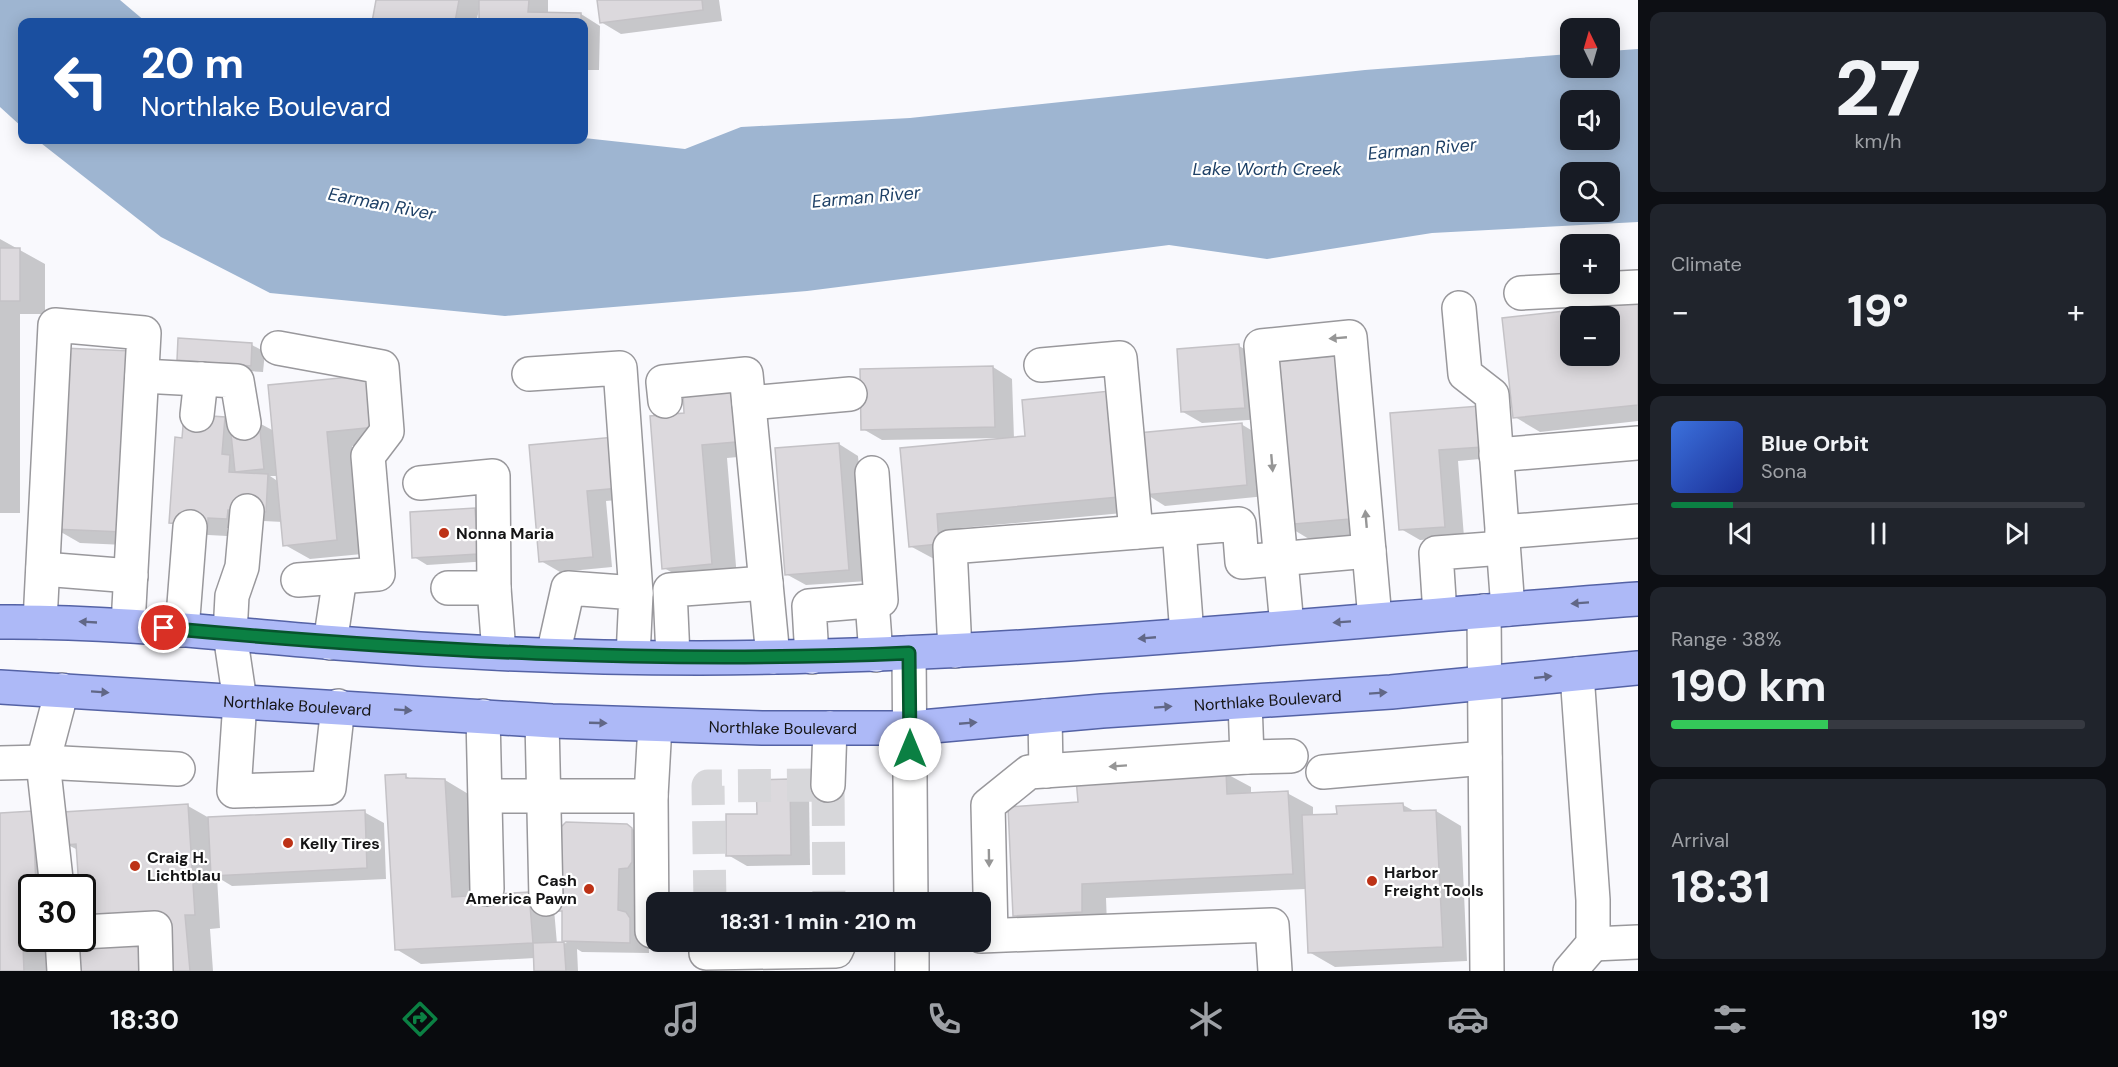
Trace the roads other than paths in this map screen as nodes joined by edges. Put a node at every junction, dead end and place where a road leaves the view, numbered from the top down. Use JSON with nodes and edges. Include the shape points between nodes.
{"nodes":[{"id":1,"x":1638,"y":287,"type":"edge"},
{"id":2,"x":1521,"y":293,"type":"dead end"},
{"id":3,"x":1459,"y":308,"type":"dead end"},
{"id":4,"x":278,"y":348,"type":"dead end"},
{"id":5,"x":1041,"y":365,"type":"dead end"},
{"id":6,"x":529,"y":374,"type":"dead end"},
{"id":7,"x":142,"y":375,"type":"junction"},
{"id":8,"x":201,"y":379,"type":"junction"},
{"id":9,"x":850,"y":394,"type":"dead end"},
{"id":10,"x":665,"y":401,"type":"dead end"},
{"id":11,"x":749,"y":403,"type":"junction"},
{"id":12,"x":197,"y":415,"type":"dead end"},
{"id":13,"x":244,"y":423,"type":"dead end"},
{"id":14,"x":1638,"y":443,"type":"edge"},
{"id":15,"x":1496,"y":455,"type":"junction"},
{"id":16,"x":872,"y":473,"type":"dead end"},
{"id":17,"x":420,"y":483,"type":"dead end"},
{"id":18,"x":247,"y":511,"type":"dead end"},
{"id":19,"x":1638,"y":520,"type":"edge"},
{"id":20,"x":190,"y":527,"type":"dead end"},
{"id":21,"x":1179,"y":529,"type":"junction"},
{"id":22,"x":1136,"y":532,"type":"junction"},
{"id":23,"x":1503,"y":540,"type":"junction"},
{"id":24,"x":1369,"y":551,"type":"junction"},
{"id":25,"x":1281,"y":558,"type":"junction"},
{"id":26,"x":43,"y":569,"type":"junction"},
{"id":27,"x":131,"y":576,"type":"junction"},
{"id":28,"x":340,"y":577,"type":"junction"},
{"id":29,"x":298,"y":580,"type":"dead end"},
{"id":30,"x":766,"y":583,"type":"junction"},
{"id":31,"x":448,"y":588,"type":"dead end"},
{"id":32,"x":494,"y":588,"type":"junction"},
{"id":33,"x":636,"y":593,"type":"junction"},
{"id":34,"x":1638,"y":599,"type":"edge"},
{"id":35,"x":872,"y":601,"type":"junction"},
{"id":36,"x":1496,"y":610,"type":"junction"},
{"id":37,"x":1440,"y":614,"type":"junction"},
{"id":38,"x":1375,"y":619,"type":"junction"},
{"id":39,"x":0,"y":622,"type":"edge"},
{"id":40,"x":40,"y":622,"type":"junction"},
{"id":41,"x":128,"y":625,"type":"junction"},
{"id":42,"x":1287,"y":626,"type":"junction"},
{"id":43,"x":182,"y":630,"type":"junction"},
{"id":44,"x":230,"y":634,"type":"junction"},
{"id":45,"x":1187,"y":635,"type":"junction"},
{"id":46,"x":330,"y":643,"type":"junction"},
{"id":47,"x":955,"y":651,"type":"junction"},
{"id":48,"x":499,"y":653,"type":"junction"},
{"id":49,"x":909,"y":653,"type":"junction"},
{"id":50,"x":553,"y":655,"type":"junction"},
{"id":51,"x":876,"y":655,"type":"junction"},
{"id":52,"x":633,"y":657,"type":"junction"},
{"id":53,"x":673,"y":657,"type":"junction"},
{"id":54,"x":773,"y":657,"type":"junction"},
{"id":55,"x":812,"y":657,"type":"junction"},
{"id":56,"x":1638,"y":668,"type":"edge"},
{"id":57,"x":1577,"y":674,"type":"junction"},
{"id":58,"x":1485,"y":683,"type":"junction"},
{"id":59,"x":0,"y":687,"type":"edge"},
{"id":60,"x":62,"y":690,"type":"junction"},
{"id":61,"x":240,"y":701,"type":"junction"},
{"id":62,"x":1245,"y":702,"type":"junction"},
{"id":63,"x":338,"y":706,"type":"junction"},
{"id":64,"x":483,"y":716,"type":"junction"},
{"id":65,"x":1044,"y":716,"type":"junction"},
{"id":66,"x":542,"y":720,"type":"junction"},
{"id":67,"x":655,"y":724,"type":"junction"},
{"id":68,"x":830,"y":728,"type":"junction"},
{"id":69,"x":910,"y":728,"type":"junction"},
{"id":70,"x":1291,"y":756,"type":"dead end"},
{"id":71,"x":1247,"y":757,"type":"junction"},
{"id":72,"x":1485,"y":758,"type":"junction"},
{"id":73,"x":43,"y":762,"type":"junction"},
{"id":74,"x":0,"y":763,"type":"edge"},
{"id":75,"x":178,"y":769,"type":"dead end"},
{"id":76,"x":1046,"y":771,"type":"junction"},
{"id":77,"x":1323,"y":772,"type":"dead end"},
{"id":78,"x":828,"y":785,"type":"dead end"},
{"id":79,"x":486,"y":796,"type":"junction"},
{"id":80,"x":544,"y":796,"type":"junction"},
{"id":81,"x":651,"y":796,"type":"junction"},
{"id":82,"x":55,"y":874,"type":"edge"},
{"id":83,"x":488,"y":888,"type":"dead end"},
{"id":84,"x":652,"y":892,"type":"edge"},
{"id":85,"x":911,"y":892,"type":"edge"},
{"id":86,"x":987,"y":892,"type":"edge"},
{"id":87,"x":546,"y":899,"type":"dead end"},
{"id":88,"x":96,"y":931,"type":"edge"},
{"id":89,"x":991,"y":935,"type":"edge"},
{"id":90,"x":1638,"y":942,"type":"edge"},
{"id":91,"x":1593,"y":944,"type":"junction"},
{"id":92,"x":63,"y":952,"type":"edge"},
{"id":93,"x":771,"y":952,"type":"edge"},
{"id":94,"x":912,"y":952,"type":"edge"},
{"id":95,"x":706,"y":953,"type":"dead end"},
{"id":96,"x":64,"y":971,"type":"edge"},
{"id":97,"x":156,"y":971,"type":"edge"},
{"id":98,"x":912,"y":971,"type":"edge"},
{"id":99,"x":1275,"y":971,"type":"edge"},
{"id":100,"x":1488,"y":971,"type":"edge"},
{"id":101,"x":1570,"y":971,"type":"edge"}],
"edges":[{"from":1,"to":2,"type":"street"},
{"from":3,"to":15,"type":"street","via":[[1466,374],[1492,395]]},
{"from":4,"to":28,"type":"street","via":[[382,368],[387,431],[368,456],[378,574]]},
{"from":5,"to":22,"type":"street","via":[[1119,358]]},
{"from":6,"to":33,"type":"street","via":[[620,368]]},
{"from":7,"to":8,"type":"street"},
{"from":7,"to":26,"type":"street","via":[[144,333],[55,325]]},
{"from":7,"to":27,"type":"street"},
{"from":8,"to":12,"type":"street"},
{"from":8,"to":13,"type":"street","via":[[237,381]]},
{"from":9,"to":11,"type":"street"},
{"from":10,"to":11,"type":"street","via":[[663,382],[746,375]]},
{"from":11,"to":30,"type":"street"},
{"from":14,"to":15,"type":"street"},
{"from":15,"to":23,"type":"street"},
{"from":16,"to":35,"type":"street","via":[[881,600]]},
{"from":17,"to":32,"type":"street","via":[[493,476]]},
{"from":18,"to":44,"type":"street","via":[[242,567],[232,596]]},
{"from":19,"to":23,"type":"street"},
{"from":20,"to":43,"type":"street"},
{"from":21,"to":22,"type":"street"},
{"from":21,"to":25,"type":"street","via":[[1239,524],[1242,562]]},
{"from":21,"to":45,"type":"street"},
{"from":22,"to":47,"type":"street","via":[[950,547]]},
{"from":23,"to":36,"type":"street"},
{"from":23,"to":37,"type":"street","via":[[1436,553]]},
{"from":24,"to":25,"type":"street"},
{"from":24,"to":25,"type":"street","one_way":true,"via":[[1350,337],[1261,345]]},
{"from":24,"to":38,"type":"street"},
{"from":25,"to":42,"type":"street"},
{"from":26,"to":27,"type":"street"},
{"from":26,"to":40,"type":"street"},
{"from":27,"to":41,"type":"street"},
{"from":28,"to":29,"type":"street"},
{"from":28,"to":46,"type":"street"},
{"from":30,"to":53,"type":"street","via":[[670,590]]},
{"from":30,"to":54,"type":"street"},
{"from":31,"to":32,"type":"street"},
{"from":32,"to":48,"type":"street"},
{"from":33,"to":50,"type":"street","via":[[568,588]]},
{"from":33,"to":52,"type":"street"},
{"from":34,"to":36,"type":"main road","one_way":true},
{"from":35,"to":51,"type":"street"},
{"from":35,"to":55,"type":"street","via":[[809,606]]},
{"from":36,"to":37,"type":"main road"},
{"from":36,"to":58,"type":"street"},
{"from":37,"to":38,"type":"main road"},
{"from":38,"to":42,"type":"main road","one_way":true},
{"from":39,"to":40,"type":"main road"},
{"from":41,"to":40,"type":"main road","one_way":true},
{"from":41,"to":43,"type":"main road"},
{"from":42,"to":45,"type":"main road"},
{"from":43,"to":44,"type":"main road"},
{"from":44,"to":46,"type":"main road"},
{"from":44,"to":61,"type":"street"},
{"from":45,"to":47,"type":"main road","one_way":true},
{"from":46,"to":48,"type":"main road"},
{"from":47,"to":49,"type":"main road"},
{"from":48,"to":50,"type":"main road"},
{"from":49,"to":51,"type":"main road"},
{"from":49,"to":69,"type":"street"},
{"from":50,"to":52,"type":"main road"},
{"from":51,"to":55,"type":"main road"},
{"from":52,"to":53,"type":"main road"},
{"from":53,"to":54,"type":"main road"},
{"from":54,"to":55,"type":"main road"},
{"from":56,"to":57,"type":"main road","name":"Northlake Boulevard"},
{"from":58,"to":57,"type":"main road","name":"Northlake Boulevard","one_way":true},
{"from":57,"to":91,"type":"street"},
{"from":62,"to":58,"type":"main road","name":"Northlake Boulevard","one_way":true},
{"from":58,"to":72,"type":"street"},
{"from":59,"to":60,"type":"main road","name":"Northlake Boulevard"},
{"from":60,"to":61,"type":"main road","name":"Northlake Boulevard","one_way":true},
{"from":60,"to":73,"type":"street"},
{"from":61,"to":63,"type":"main road","name":"Northlake Boulevard"},
{"from":61,"to":63,"type":"street","via":[[234,791],[329,788]]},
{"from":65,"to":62,"type":"main road","name":"Northlake Boulevard","one_way":true},
{"from":62,"to":71,"type":"street"},
{"from":63,"to":64,"type":"main road","name":"Northlake Boulevard","one_way":true},
{"from":64,"to":66,"type":"main road","name":"Northlake Boulevard"},
{"from":64,"to":79,"type":"street"},
{"from":69,"to":65,"type":"main road","name":"Northlake Boulevard","one_way":true},
{"from":65,"to":76,"type":"street"},
{"from":66,"to":67,"type":"main road","name":"Northlake Boulevard","one_way":true},
{"from":66,"to":80,"type":"street"},
{"from":67,"to":68,"type":"main road","name":"Northlake Boulevard"},
{"from":67,"to":81,"type":"street"},
{"from":68,"to":69,"type":"main road","name":"Northlake Boulevard"},
{"from":68,"to":78,"type":"street"},
{"from":69,"to":85,"type":"street"},
{"from":70,"to":71,"type":"street"},
{"from":71,"to":76,"type":"street","one_way":true},
{"from":72,"to":77,"type":"street"},
{"from":72,"to":100,"type":"street"},
{"from":73,"to":74,"type":"street"},
{"from":73,"to":75,"type":"street"},
{"from":73,"to":82,"type":"street"},
{"from":76,"to":86,"type":"street","one_way":true,"via":[[1029,772],[988,804]]},
{"from":79,"to":80,"type":"street"},
{"from":79,"to":83,"type":"street"},
{"from":80,"to":81,"type":"street"},
{"from":80,"to":87,"type":"street"},
{"from":81,"to":84,"type":"street"},
{"from":88,"to":97,"type":"street","via":[[155,928]]},
{"from":89,"to":99,"type":"street","via":[[1272,925]]},
{"from":90,"to":91,"type":"street"},
{"from":91,"to":101,"type":"street"},
{"from":92,"to":96,"type":"street"},
{"from":93,"to":95,"type":"street"},
{"from":94,"to":98,"type":"street"}]}
